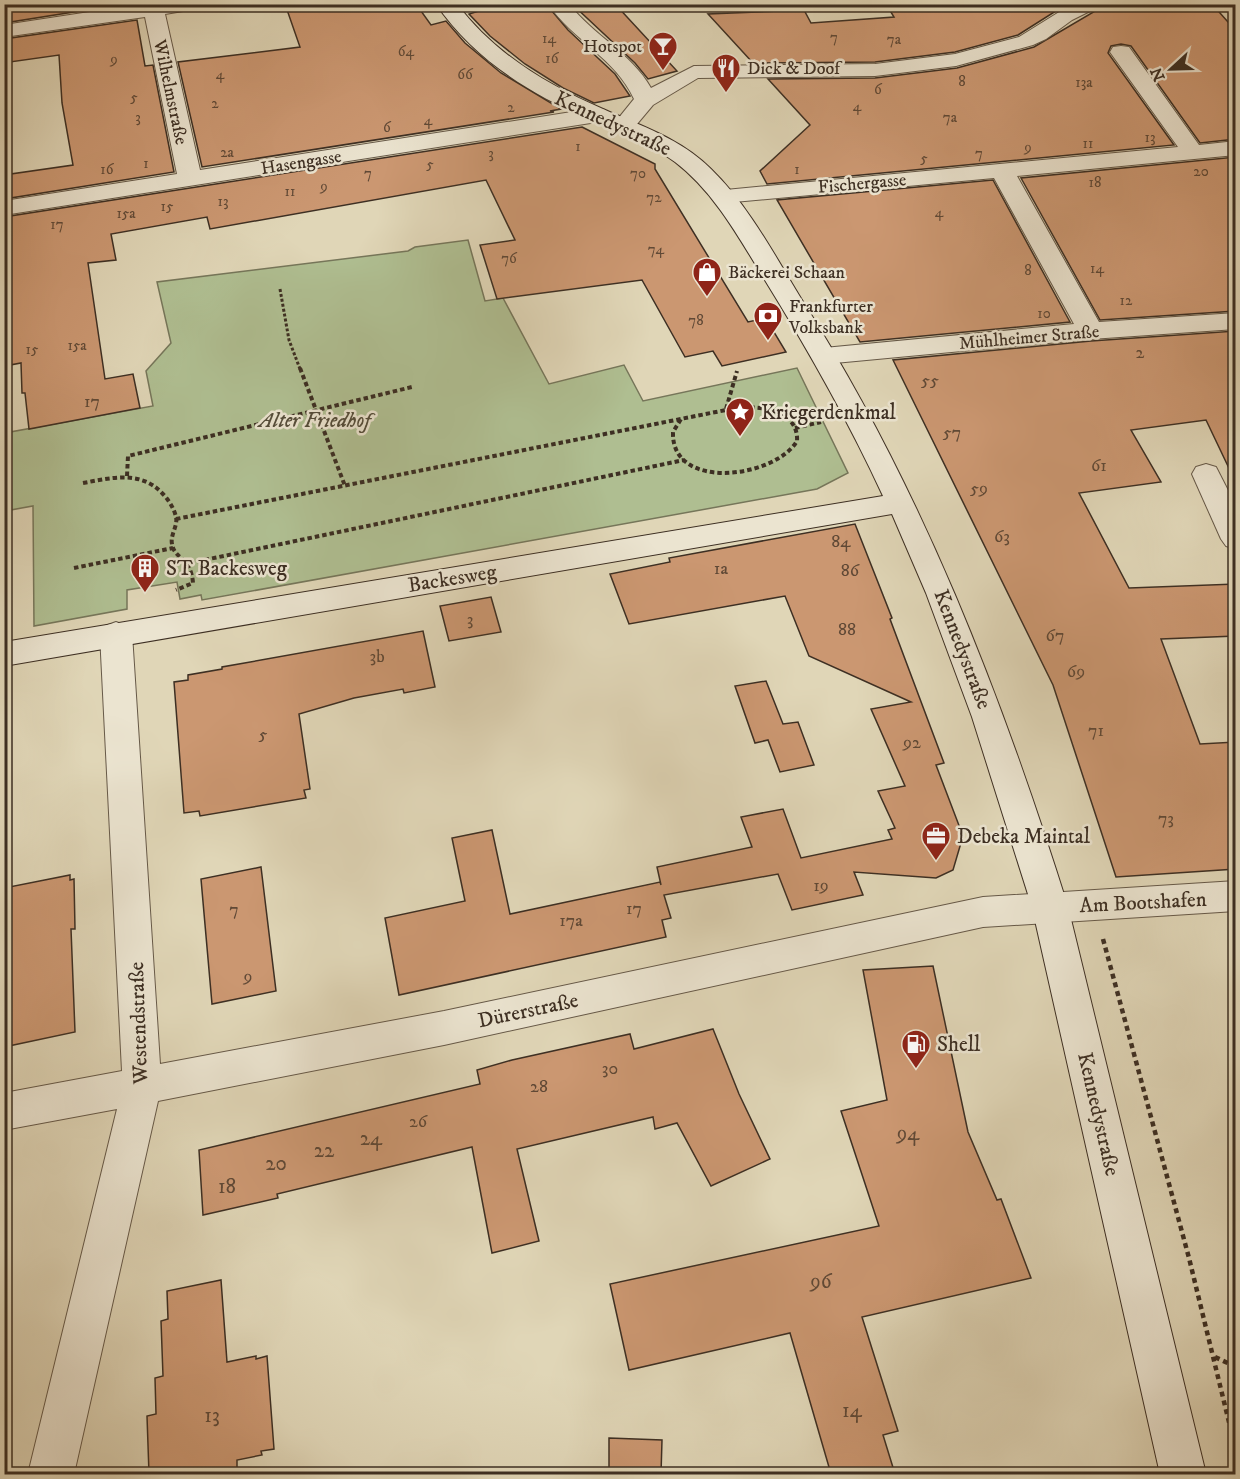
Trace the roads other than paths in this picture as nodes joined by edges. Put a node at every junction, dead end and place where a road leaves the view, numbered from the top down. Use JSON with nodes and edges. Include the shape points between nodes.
{"nodes":[{"id":1,"x":194,"y":4,"type":"edge"},
{"id":2,"x":446,"y":4,"type":"edge"},
{"id":3,"x":558,"y":4,"type":"edge"},
{"id":4,"x":1089,"y":4,"type":"edge"},
{"id":5,"x":153,"y":7,"type":"edge"},
{"id":6,"x":4,"y":31,"type":"edge"},
{"id":7,"x":1121,"y":52,"type":"dead end"},
{"id":8,"x":645,"y":100,"type":"junction"},
{"id":9,"x":597,"y":114,"type":"junction"},
{"id":10,"x":624,"y":125,"type":"junction"},
{"id":11,"x":1193,"y":152,"type":"junction"},
{"id":12,"x":1233,"y":152,"type":"edge"},
{"id":13,"x":1002,"y":170,"type":"junction"},
{"id":14,"x":190,"y":179,"type":"junction"},
{"id":15,"x":723,"y":196,"type":"junction"},
{"id":16,"x":4,"y":208,"type":"edge"},
{"id":17,"x":1236,"y":321,"type":"edge"},
{"id":18,"x":1091,"y":331,"type":"junction"},
{"id":19,"x":824,"y":356,"type":"junction"},
{"id":20,"x":1206,"y":474,"type":"dead end"},
{"id":21,"x":900,"y":503,"type":"junction"},
{"id":22,"x":1236,"y":539,"type":"edge"},
{"id":23,"x":116,"y":634,"type":"junction"},
{"id":24,"x":4,"y":654,"type":"edge"},
{"id":25,"x":1236,"y":896,"type":"edge"},
{"id":26,"x":1050,"y":907,"type":"junction"},
{"id":27,"x":142,"y":1087,"type":"junction"},
{"id":28,"x":4,"y":1112,"type":"edge"},
{"id":29,"x":51,"y":1474,"type":"edge"},
{"id":30,"x":1183,"y":1474,"type":"edge"}],
"edges":[{"from":1,"to":5,"type":"street"},
{"from":2,"to":9,"type":"street","name":"Kennedystraße","via":[[464,29],[499,60],[546,92]]},
{"from":3,"to":8,"type":"street","via":[[630,75]]},
{"from":4,"to":8,"type":"street","via":[[1026,41],[956,60],[875,70],[694,72]]},
{"from":5,"to":6,"type":"street"},
{"from":5,"to":14,"type":"street","name":"Wilhelmstraße"},
{"from":7,"to":11,"type":"street"},
{"from":8,"to":10,"type":"street"},
{"from":9,"to":10,"type":"street","name":"Kennedystraße"},
{"from":9,"to":14,"type":"street","name":"Hasengasse"},
{"from":10,"to":15,"type":"street","name":"Kennedystraße","via":[[687,160]]},
{"from":11,"to":12,"type":"street","name":"Fischergasse"},
{"from":11,"to":13,"type":"street","name":"Fischergasse"},
{"from":13,"to":15,"type":"street","name":"Fischergasse"},
{"from":13,"to":18,"type":"street"},
{"from":14,"to":16,"type":"street","name":"Hasengasse"},
{"from":15,"to":19,"type":"street","name":"Kennedystraße"},
{"from":17,"to":18,"type":"street","name":"Mühlheimer Straße"},
{"from":18,"to":19,"type":"street","name":"Mühlheimer Straße"},
{"from":19,"to":21,"type":"street","name":"Kennedystraße"},
{"from":20,"to":22,"type":"street"},
{"from":21,"to":23,"type":"street","name":"Backesweg"},
{"from":21,"to":26,"type":"street","name":"Kennedystraße","via":[[963,647]]},
{"from":23,"to":24,"type":"street","name":"Backesweg"},
{"from":23,"to":27,"type":"street","name":"Westendstraße"},
{"from":25,"to":26,"type":"street","name":"Am Bootshafen"},
{"from":26,"to":27,"type":"street","name":"Dürerstraße","via":[[982,912],[444,1028]]},
{"from":26,"to":30,"type":"street","name":"Kennedystraße"},
{"from":27,"to":28,"type":"street","name":"Dürerstraße"},
{"from":27,"to":29,"type":"street","name":"Westendstraße"}]}
